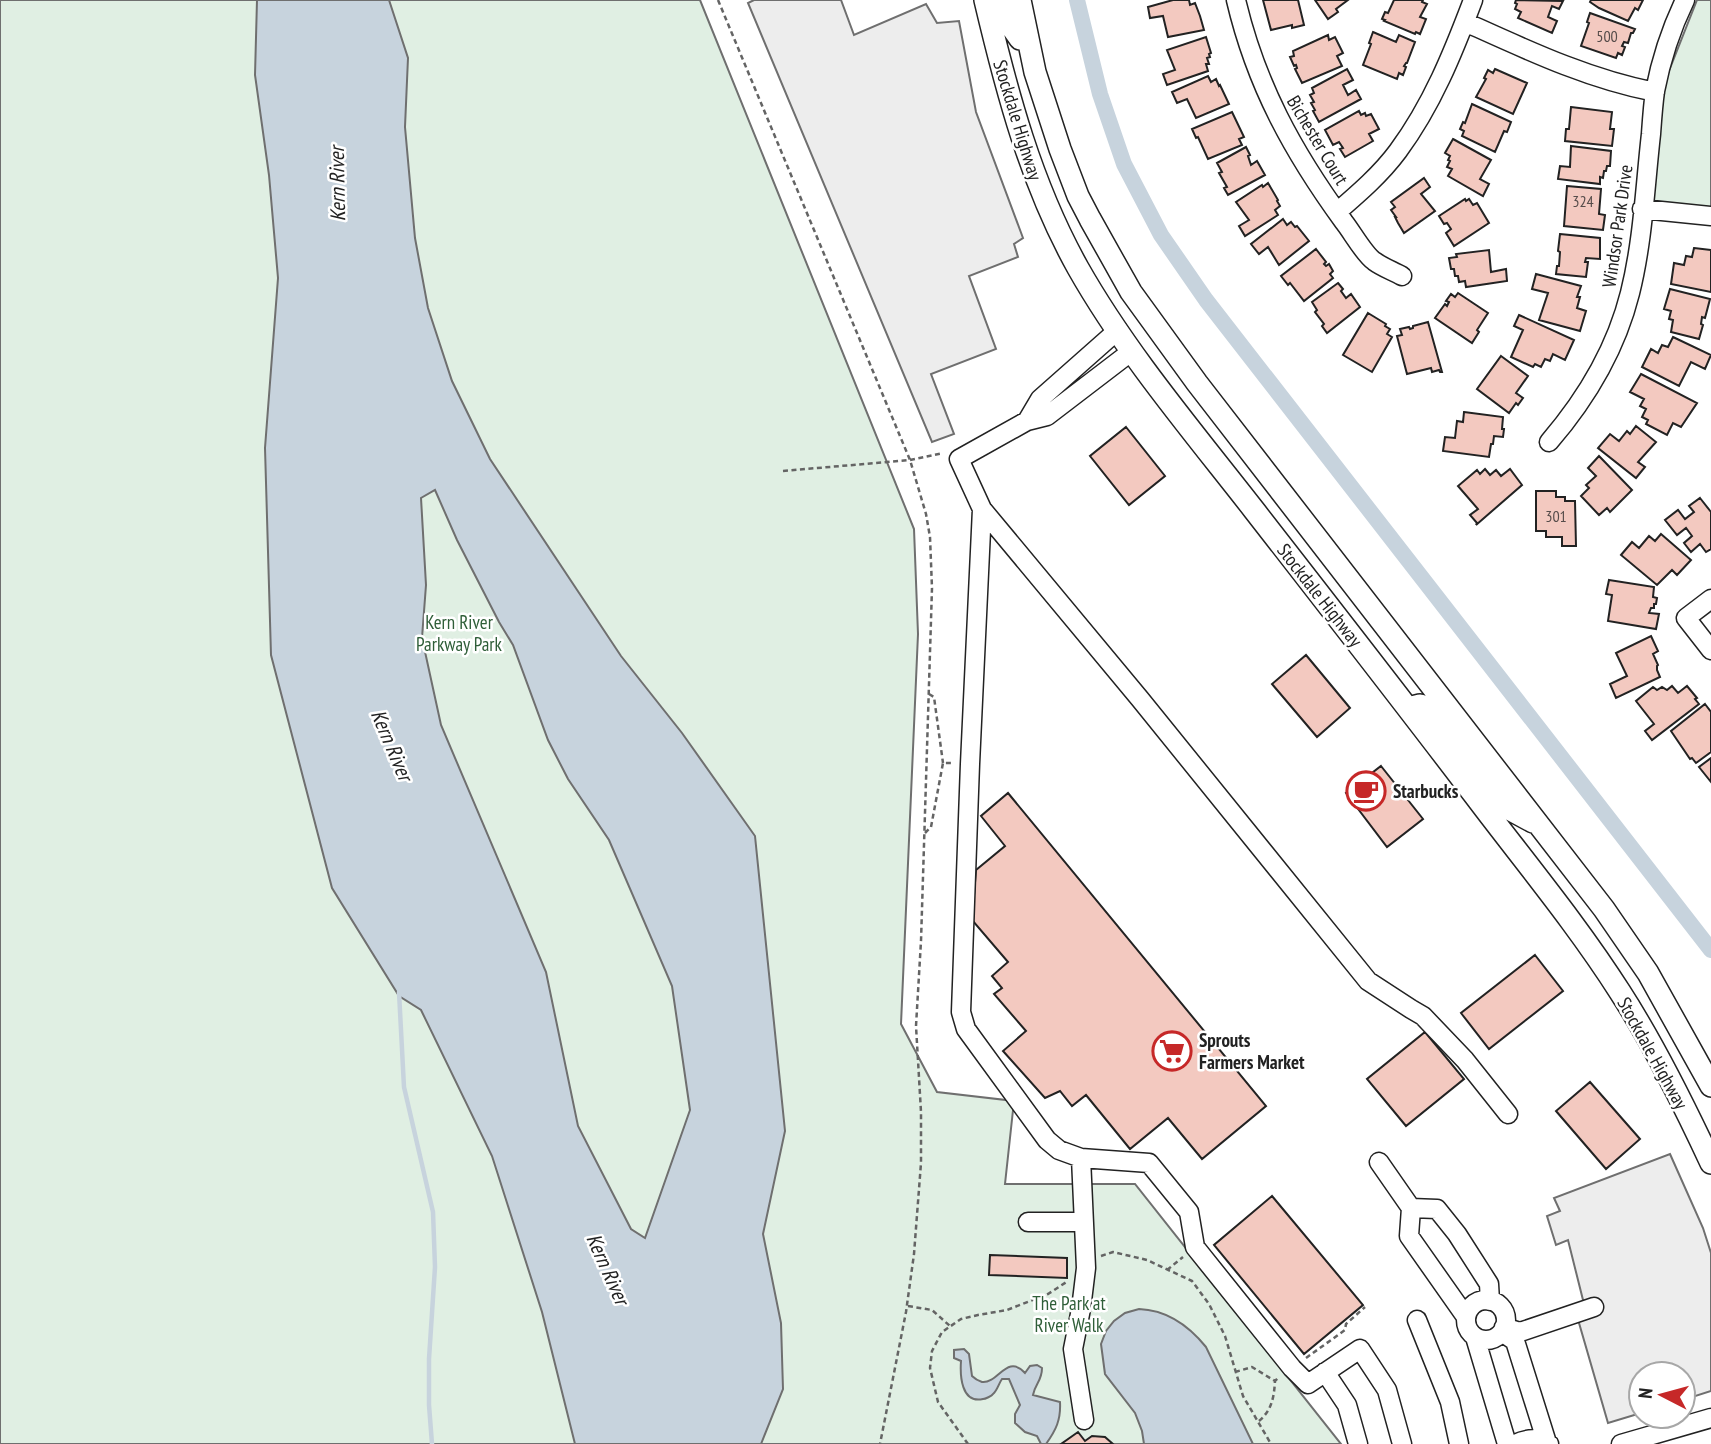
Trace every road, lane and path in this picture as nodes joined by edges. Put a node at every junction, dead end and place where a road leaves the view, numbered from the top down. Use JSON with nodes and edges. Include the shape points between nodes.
{"nodes":[{"id":1,"x":718,"y":0,"type":"edge"},
{"id":2,"x":985,"y":0,"type":"edge"},
{"id":3,"x":1004,"y":0,"type":"edge"},
{"id":4,"x":1020,"y":0,"type":"edge"},
{"id":5,"x":1236,"y":0,"type":"edge"},
{"id":6,"x":1473,"y":0,"type":"edge"},
{"id":7,"x":1685,"y":0,"type":"edge"},
{"id":8,"x":1465,"y":22,"type":"junction"},
{"id":9,"x":1030,"y":52,"type":"junction"},
{"id":10,"x":1655,"y":92,"type":"junction"},
{"id":11,"x":1642,"y":209,"type":"junction"},
{"id":12,"x":1337,"y":212,"type":"junction"},
{"id":13,"x":1711,"y":216,"type":"edge"},
{"id":14,"x":1402,"y":276,"type":"dead end"},
{"id":15,"x":1118,"y":330,"type":"junction"},
{"id":16,"x":1132,"y":351,"type":"junction"},
{"id":17,"x":1027,"y":421,"type":"junction"},
{"id":18,"x":1549,"y":442,"type":"dead end"},
{"id":19,"x":959,"y":459,"type":"junction"},
{"id":20,"x":910,"y":460,"type":"junction"},
{"id":21,"x":783,"y":471,"type":"dead end"},
{"id":22,"x":982,"y":509,"type":"junction"},
{"id":23,"x":1711,"y":599,"type":"edge"},
{"id":24,"x":1711,"y":650,"type":"edge"},
{"id":25,"x":929,"y":694,"type":"junction"},
{"id":26,"x":1408,"y":708,"type":"junction"},
{"id":27,"x":943,"y":763,"type":"junction"},
{"id":28,"x":971,"y":764,"type":"junction"},
{"id":29,"x":1538,"y":824,"type":"junction"},
{"id":30,"x":924,"y":834,"type":"junction"},
{"id":31,"x":1711,"y":1086,"type":"edge"},
{"id":32,"x":1508,"y":1114,"type":"dead end"},
{"id":33,"x":1081,"y":1158,"type":"junction"},
{"id":34,"x":1379,"y":1162,"type":"dead end"},
{"id":35,"x":1711,"y":1163,"type":"edge"},
{"id":36,"x":1411,"y":1208,"type":"junction"},
{"id":37,"x":1028,"y":1222,"type":"dead end"},
{"id":38,"x":1084,"y":1222,"type":"junction"},
{"id":39,"x":1195,"y":1247,"type":"junction"},
{"id":40,"x":1167,"y":1270,"type":"dead end"},
{"id":41,"x":1490,"y":1301,"type":"junction"},
{"id":42,"x":907,"y":1305,"type":"junction"},
{"id":43,"x":1594,"y":1307,"type":"dead end"},
{"id":44,"x":1466,"y":1317,"type":"junction"},
{"id":45,"x":1417,"y":1320,"type":"dead end"},
{"id":46,"x":950,"y":1326,"type":"dead end"},
{"id":47,"x":1503,"y":1329,"type":"junction"},
{"id":48,"x":1475,"y":1337,"type":"junction"},
{"id":49,"x":1235,"y":1372,"type":"dead end"},
{"id":50,"x":1325,"y":1372,"type":"junction"},
{"id":51,"x":1275,"y":1381,"type":"dead end"},
{"id":52,"x":1711,"y":1418,"type":"edge"},
{"id":53,"x":1084,"y":1420,"type":"dead end"},
{"id":54,"x":1548,"y":1443,"type":"edge"},
{"id":55,"x":880,"y":1444,"type":"edge"},
{"id":56,"x":1357,"y":1444,"type":"edge"},
{"id":57,"x":1402,"y":1444,"type":"edge"},
{"id":58,"x":1460,"y":1444,"type":"edge"},
{"id":59,"x":1507,"y":1444,"type":"edge"},
{"id":60,"x":1515,"y":1444,"type":"edge"},
{"id":61,"x":1621,"y":1444,"type":"edge"}],
"edges":[{"from":1,"to":20,"type":"path"},
{"from":2,"to":15,"type":"main road","name":"Stockdale Highway","via":[[1009,100],[1035,177],[1078,268]]},
{"from":3,"to":9,"type":"main road","via":[[1010,25]]},
{"from":4,"to":9,"type":"main road","name":"Stockdale Highway"},
{"from":5,"to":12,"type":"street","name":"Bichester Court","via":[[1269,99],[1310,174]]},
{"from":6,"to":8,"type":"street"},
{"from":7,"to":10,"type":"street","name":"Windsor Park Drive","via":[[1665,48]]},
{"from":8,"to":10,"type":"street","via":[[1599,79]]},
{"from":8,"to":12,"type":"street","via":[[1419,122],[1372,181]]},
{"from":9,"to":29,"type":"main road","name":"Stockdale Highway","via":[[1078,196],[1131,292]]},
{"from":10,"to":11,"type":"street","name":"Windsor Park Drive"},
{"from":11,"to":13,"type":"street"},
{"from":11,"to":18,"type":"street","name":"Windsor Park Drive","via":[[1637,259],[1619,329],[1586,394]]},
{"from":12,"to":14,"type":"street","name":"Bichester Court","via":[[1373,260]]},
{"from":15,"to":16,"type":"main road","name":"Stockdale Highway"},
{"from":15,"to":17,"type":"street","via":[[1040,399]]},
{"from":16,"to":17,"type":"street","via":[[1046,416]]},
{"from":16,"to":26,"type":"main road","name":"Stockdale Highway"},
{"from":17,"to":19,"type":"street"},
{"from":19,"to":20,"type":"path","via":[[942,453]]},
{"from":19,"to":22,"type":"street"},
{"from":20,"to":21,"type":"path"},
{"from":20,"to":25,"type":"path","via":[[930,537]]},
{"from":22,"to":28,"type":"street"},
{"from":22,"to":32,"type":"street","via":[[1368,981],[1423,1016]]},
{"from":23,"to":24,"type":"street","via":[[1686,618]]},
{"from":25,"to":27,"type":"path","via":[[934,697]]},
{"from":25,"to":30,"type":"path"},
{"from":26,"to":29,"type":"main road","via":[[1426,708],[1507,808]]},
{"from":26,"to":35,"type":"main road","name":"Stockdale Highway","via":[[1558,902],[1619,991],[1677,1092]]},
{"from":27,"to":28,"type":"path"},
{"from":27,"to":30,"type":"path","via":[[931,827]]},
{"from":28,"to":33,"type":"street","via":[[961,1012],[966,1028],[1047,1140]]},
{"from":29,"to":31,"type":"main road","name":"Stockdale Highway","via":[[1648,973]]},
{"from":30,"to":42,"type":"path","via":[[916,1026],[920,1163]]},
{"from":33,"to":38,"type":"street"},
{"from":33,"to":39,"type":"street","via":[[1149,1163],[1189,1212]]},
{"from":34,"to":36,"type":"street"},
{"from":36,"to":41,"type":"street","via":[[1437,1209],[1489,1284]]},
{"from":36,"to":44,"type":"street","via":[[1409,1236]]},
{"from":37,"to":38,"type":"street"},
{"from":38,"to":53,"type":"street","via":[[1086,1269],[1073,1349]]},
{"from":39,"to":40,"type":"path"},
{"from":39,"to":50,"type":"street","via":[[1308,1384]]},
{"from":41,"to":44,"type":"street","via":[[1477,1303]]},
{"from":41,"to":47,"type":"street","via":[[1504,1315]]},
{"from":42,"to":46,"type":"path","via":[[932,1310]]},
{"from":42,"to":55,"type":"path"},
{"from":43,"to":47,"type":"street","via":[[1520,1332]]},
{"from":44,"to":48,"type":"street","via":[[1468,1330]]},
{"from":45,"to":58,"type":"street","via":[[1450,1402]]},
{"from":47,"to":48,"type":"street","via":[[1490,1340]]},
{"from":47,"to":54,"type":"street","via":[[1515,1341]]},
{"from":48,"to":59,"type":"street"},
{"from":49,"to":51,"type":"path","via":[[1252,1367]]},
{"from":50,"to":56,"type":"street","via":[[1347,1405]]},
{"from":50,"to":57,"type":"street","via":[[1360,1349],[1387,1390]]},
{"from":52,"to":61,"type":"street"},
{"from":54,"to":60,"type":"street","via":[[1534,1438]]}]}
